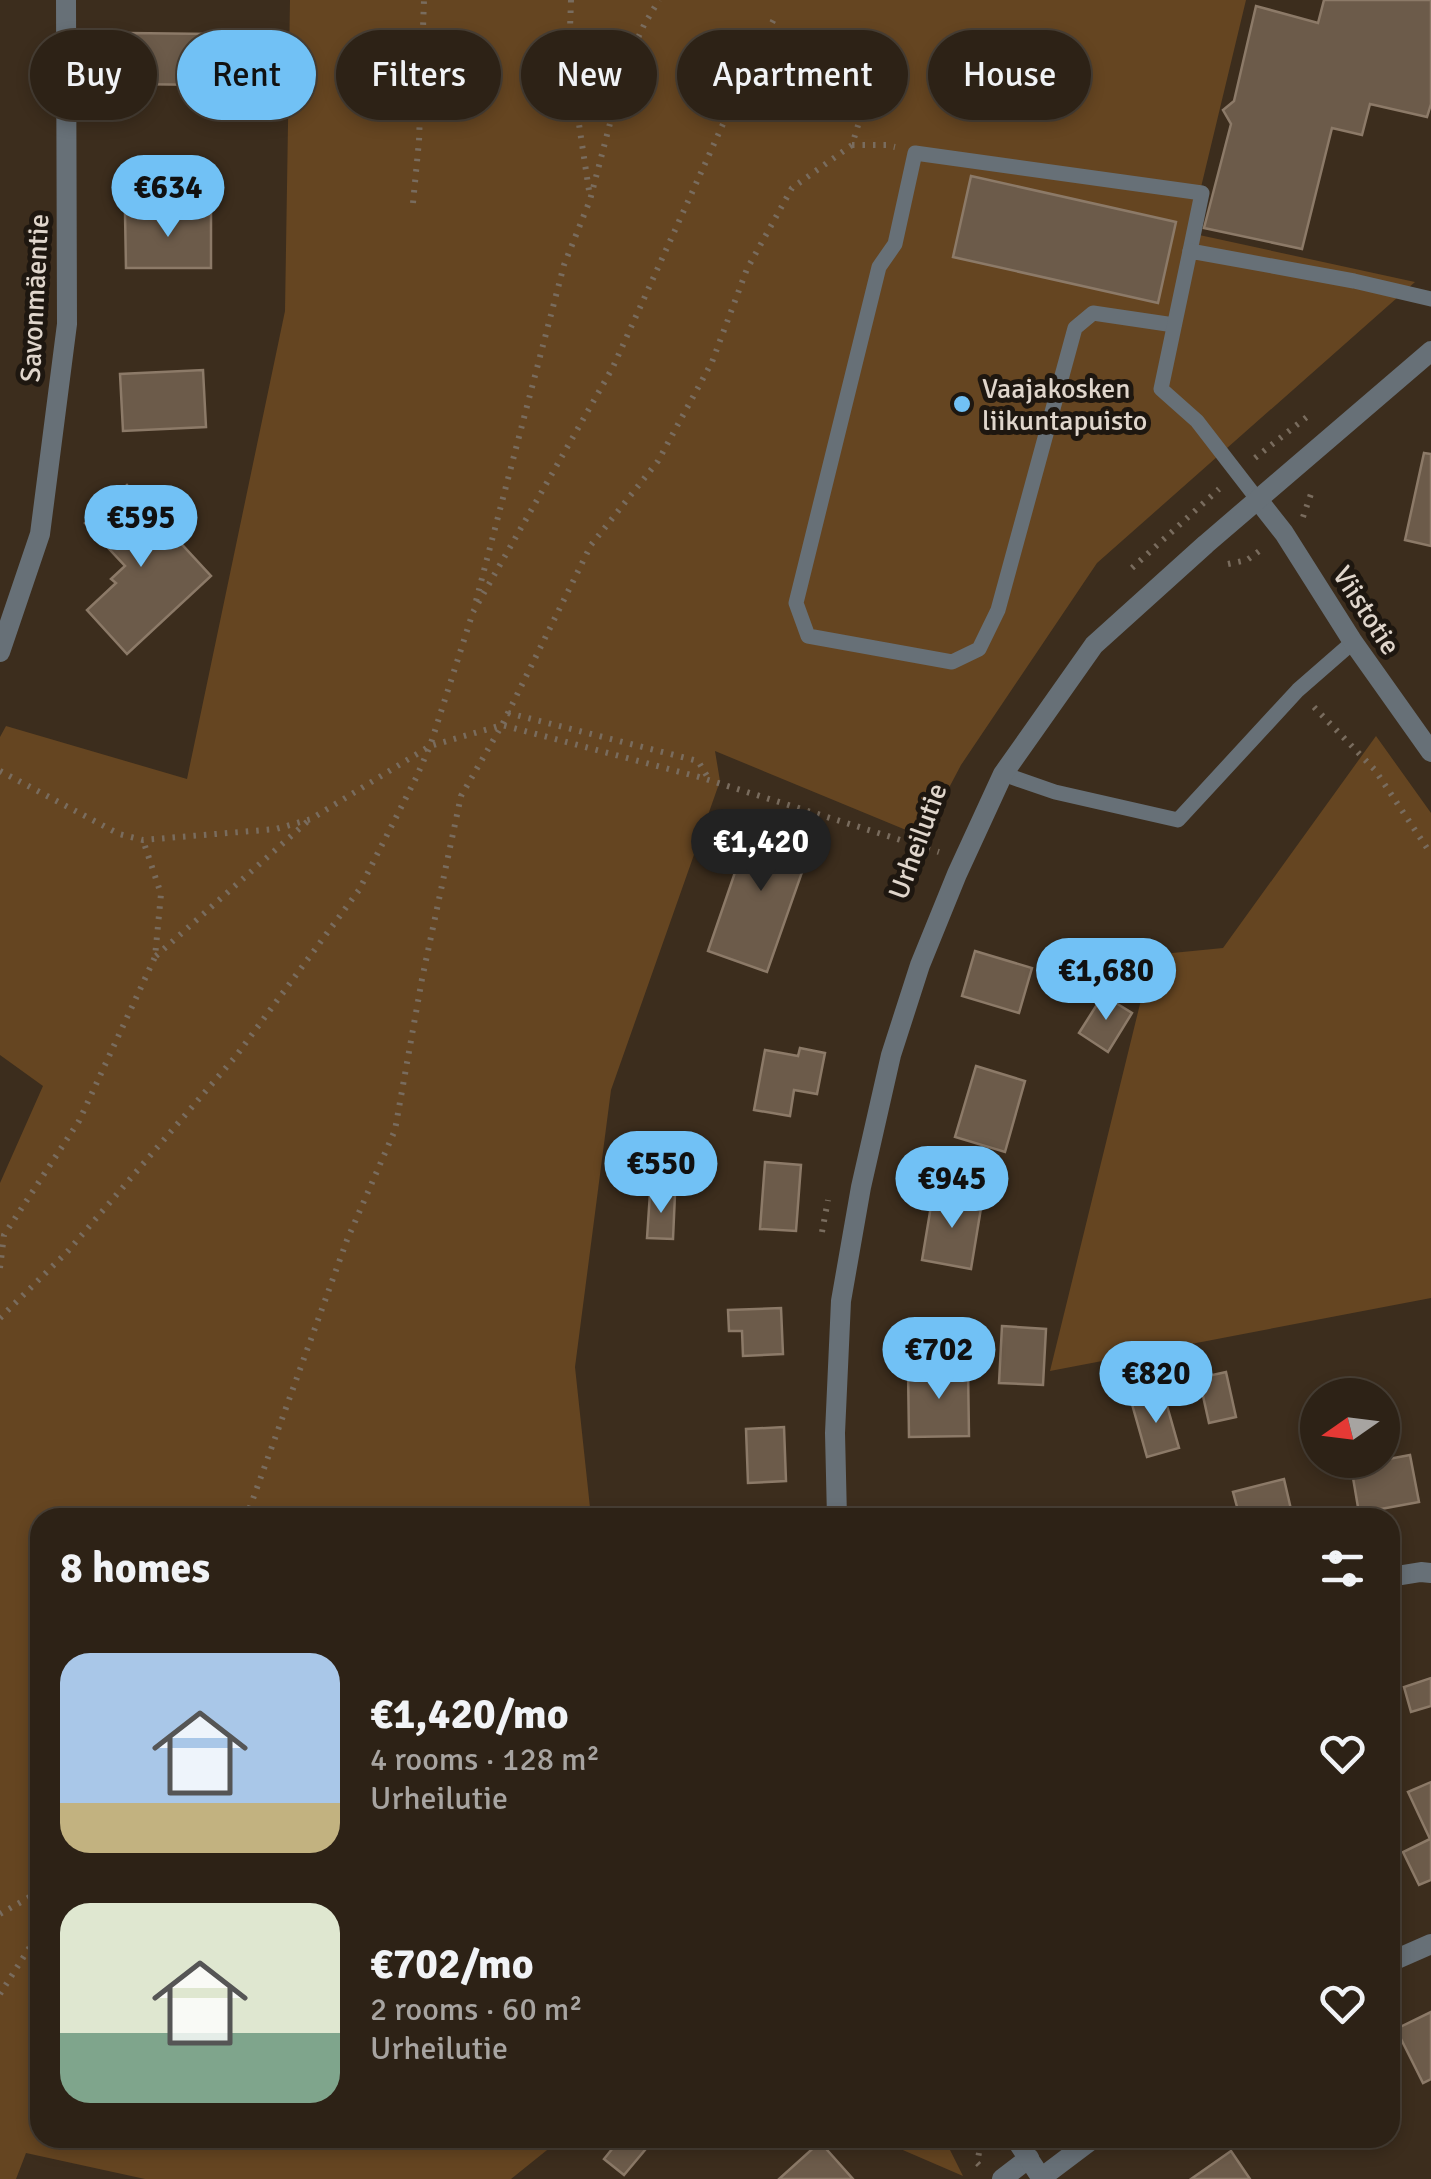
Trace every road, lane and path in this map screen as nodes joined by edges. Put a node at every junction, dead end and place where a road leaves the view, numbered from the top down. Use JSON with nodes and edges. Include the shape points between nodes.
{"nodes":[{"id":1,"x":66,"y":0,"type":"edge"},
{"id":2,"x":424,"y":0,"type":"edge"},
{"id":3,"x":571,"y":0,"type":"edge"},
{"id":4,"x":659,"y":0,"type":"edge"},
{"id":5,"x":776,"y":17,"type":"dead end"},
{"id":6,"x":570,"y":30,"type":"edge"},
{"id":7,"x":642,"y":30,"type":"edge"},
{"id":8,"x":579,"y":120,"type":"edge"},
{"id":9,"x":611,"y":120,"type":"edge"},
{"id":10,"x":860,"y":120,"type":"edge"},
{"id":11,"x":852,"y":145,"type":"junction"},
{"id":12,"x":915,"y":152,"type":"junction"},
{"id":13,"x":590,"y":200,"type":"junction"},
{"id":14,"x":414,"y":202,"type":"dead end"},
{"id":15,"x":1190,"y":251,"type":"junction"},
{"id":16,"x":1431,"y":299,"type":"edge"},
{"id":17,"x":1174,"y":325,"type":"junction"},
{"id":18,"x":1431,"y":351,"type":"edge"},
{"id":19,"x":1312,"y":413,"type":"dead end"},
{"id":20,"x":1237,"y":473,"type":"junction"},
{"id":21,"x":1258,"y":500,"type":"junction"},
{"id":22,"x":1120,"y":580,"type":"dead end"},
{"id":23,"x":474,"y":612,"type":"junction"},
{"id":24,"x":1354,"y":642,"type":"junction"},
{"id":25,"x":0,"y":652,"type":"edge"},
{"id":26,"x":1298,"y":690,"type":"junction"},
{"id":27,"x":508,"y":713,"type":"junction"},
{"id":28,"x":502,"y":725,"type":"junction"},
{"id":29,"x":430,"y":746,"type":"junction"},
{"id":30,"x":1431,"y":752,"type":"edge"},
{"id":31,"x":0,"y":771,"type":"edge"},
{"id":32,"x":1003,"y":774,"type":"junction"},
{"id":33,"x":710,"y":781,"type":"junction"},
{"id":34,"x":311,"y":818,"type":"junction"},
{"id":35,"x":948,"y":838,"type":"dead end"},
{"id":36,"x":143,"y":840,"type":"junction"},
{"id":37,"x":1431,"y":854,"type":"edge"},
{"id":38,"x":156,"y":957,"type":"junction"},
{"id":39,"x":831,"y":1184,"type":"dead end"},
{"id":40,"x":822,"y":1234,"type":"dead end"},
{"id":41,"x":0,"y":1268,"type":"edge"},
{"id":42,"x":0,"y":1318,"type":"edge"},
{"id":43,"x":250,"y":1508,"type":"edge"},
{"id":44,"x":838,"y":1508,"type":"edge"},
{"id":45,"x":1431,"y":1573,"type":"edge"},
{"id":46,"x":1400,"y":1575,"type":"edge"},
{"id":47,"x":30,"y":1896,"type":"edge"},
{"id":48,"x":0,"y":1914,"type":"edge"},
{"id":49,"x":1431,"y":1944,"type":"edge"},
{"id":50,"x":30,"y":1946,"type":"edge"},
{"id":51,"x":1400,"y":1958,"type":"edge"},
{"id":52,"x":0,"y":1994,"type":"edge"},
{"id":53,"x":1022,"y":2148,"type":"edge"},
{"id":54,"x":1081,"y":2148,"type":"edge"},
{"id":55,"x":1029,"y":2158,"type":"junction"},
{"id":56,"x":1042,"y":2178,"type":"edge"},
{"id":57,"x":1002,"y":2179,"type":"edge"}],
"edges":[{"from":1,"to":25,"type":"street","name":"Savonmäentie","via":[[66,324],[40,534]]},
{"from":2,"to":14,"type":"path"},
{"from":3,"to":6,"type":"path"},
{"from":4,"to":7,"type":"path"},
{"from":5,"to":23,"type":"path","via":[[614,367]]},
{"from":8,"to":13,"type":"path"},
{"from":9,"to":13,"type":"path"},
{"from":10,"to":11,"type":"path"},
{"from":11,"to":12,"type":"path"},
{"from":11,"to":27,"type":"path","via":[[792,188],[747,269],[712,362],[658,461],[591,545]]},
{"from":12,"to":15,"type":"lane","via":[[1202,193]]},
{"from":12,"to":17,"type":"lane","via":[[796,602],[808,636],[952,662],[979,649],[998,610],[1075,328],[1093,313]]},
{"from":13,"to":23,"type":"path","via":[[564,265]]},
{"from":15,"to":16,"type":"lane"},
{"from":15,"to":17,"type":"lane"},
{"from":17,"to":20,"type":"lane","via":[[1161,389],[1197,421]]},
{"from":18,"to":21,"type":"street","name":"Urheilutie"},
{"from":19,"to":20,"type":"path"},
{"from":20,"to":21,"type":"lane"},
{"from":20,"to":22,"type":"path"},
{"from":21,"to":24,"type":"street","name":"Viistotie"},
{"from":21,"to":32,"type":"street","name":"Urheilutie","via":[[1094,645]]},
{"from":23,"to":29,"type":"path"},
{"from":24,"to":26,"type":"lane"},
{"from":24,"to":30,"type":"street","name":"Viistotie"},
{"from":26,"to":32,"type":"lane","via":[[1178,820]]},
{"from":26,"to":37,"type":"path","via":[[1375,770]]},
{"from":27,"to":28,"type":"path"},
{"from":27,"to":33,"type":"path","via":[[698,761]]},
{"from":28,"to":29,"type":"path"},
{"from":28,"to":33,"type":"path"},
{"from":28,"to":43,"type":"path","via":[[461,796],[395,1130],[347,1240]]},
{"from":29,"to":34,"type":"path"},
{"from":29,"to":42,"type":"path","via":[[360,890],[236,1056],[68,1251]]},
{"from":31,"to":36,"type":"path","via":[[119,834]]},
{"from":32,"to":44,"type":"street","name":"Urheilutie","via":[[920,965],[891,1055],[861,1188],[840,1300]]},
{"from":33,"to":35,"type":"path","name":"Urheilutie","via":[[942,853]]},
{"from":34,"to":36,"type":"path","via":[[276,828]]},
{"from":34,"to":38,"type":"path"},
{"from":36,"to":38,"type":"path","via":[[160,894]]},
{"from":38,"to":41,"type":"path","via":[[79,1120],[4,1235]]},
{"from":39,"to":40,"type":"path"},
{"from":45,"to":46,"type":"street"},
{"from":47,"to":48,"type":"path"},
{"from":49,"to":51,"type":"street"},
{"from":50,"to":52,"type":"path"},
{"from":53,"to":55,"type":"street"},
{"from":54,"to":56,"type":"street"},
{"from":55,"to":56,"type":"street"},
{"from":55,"to":57,"type":"street"}]}
